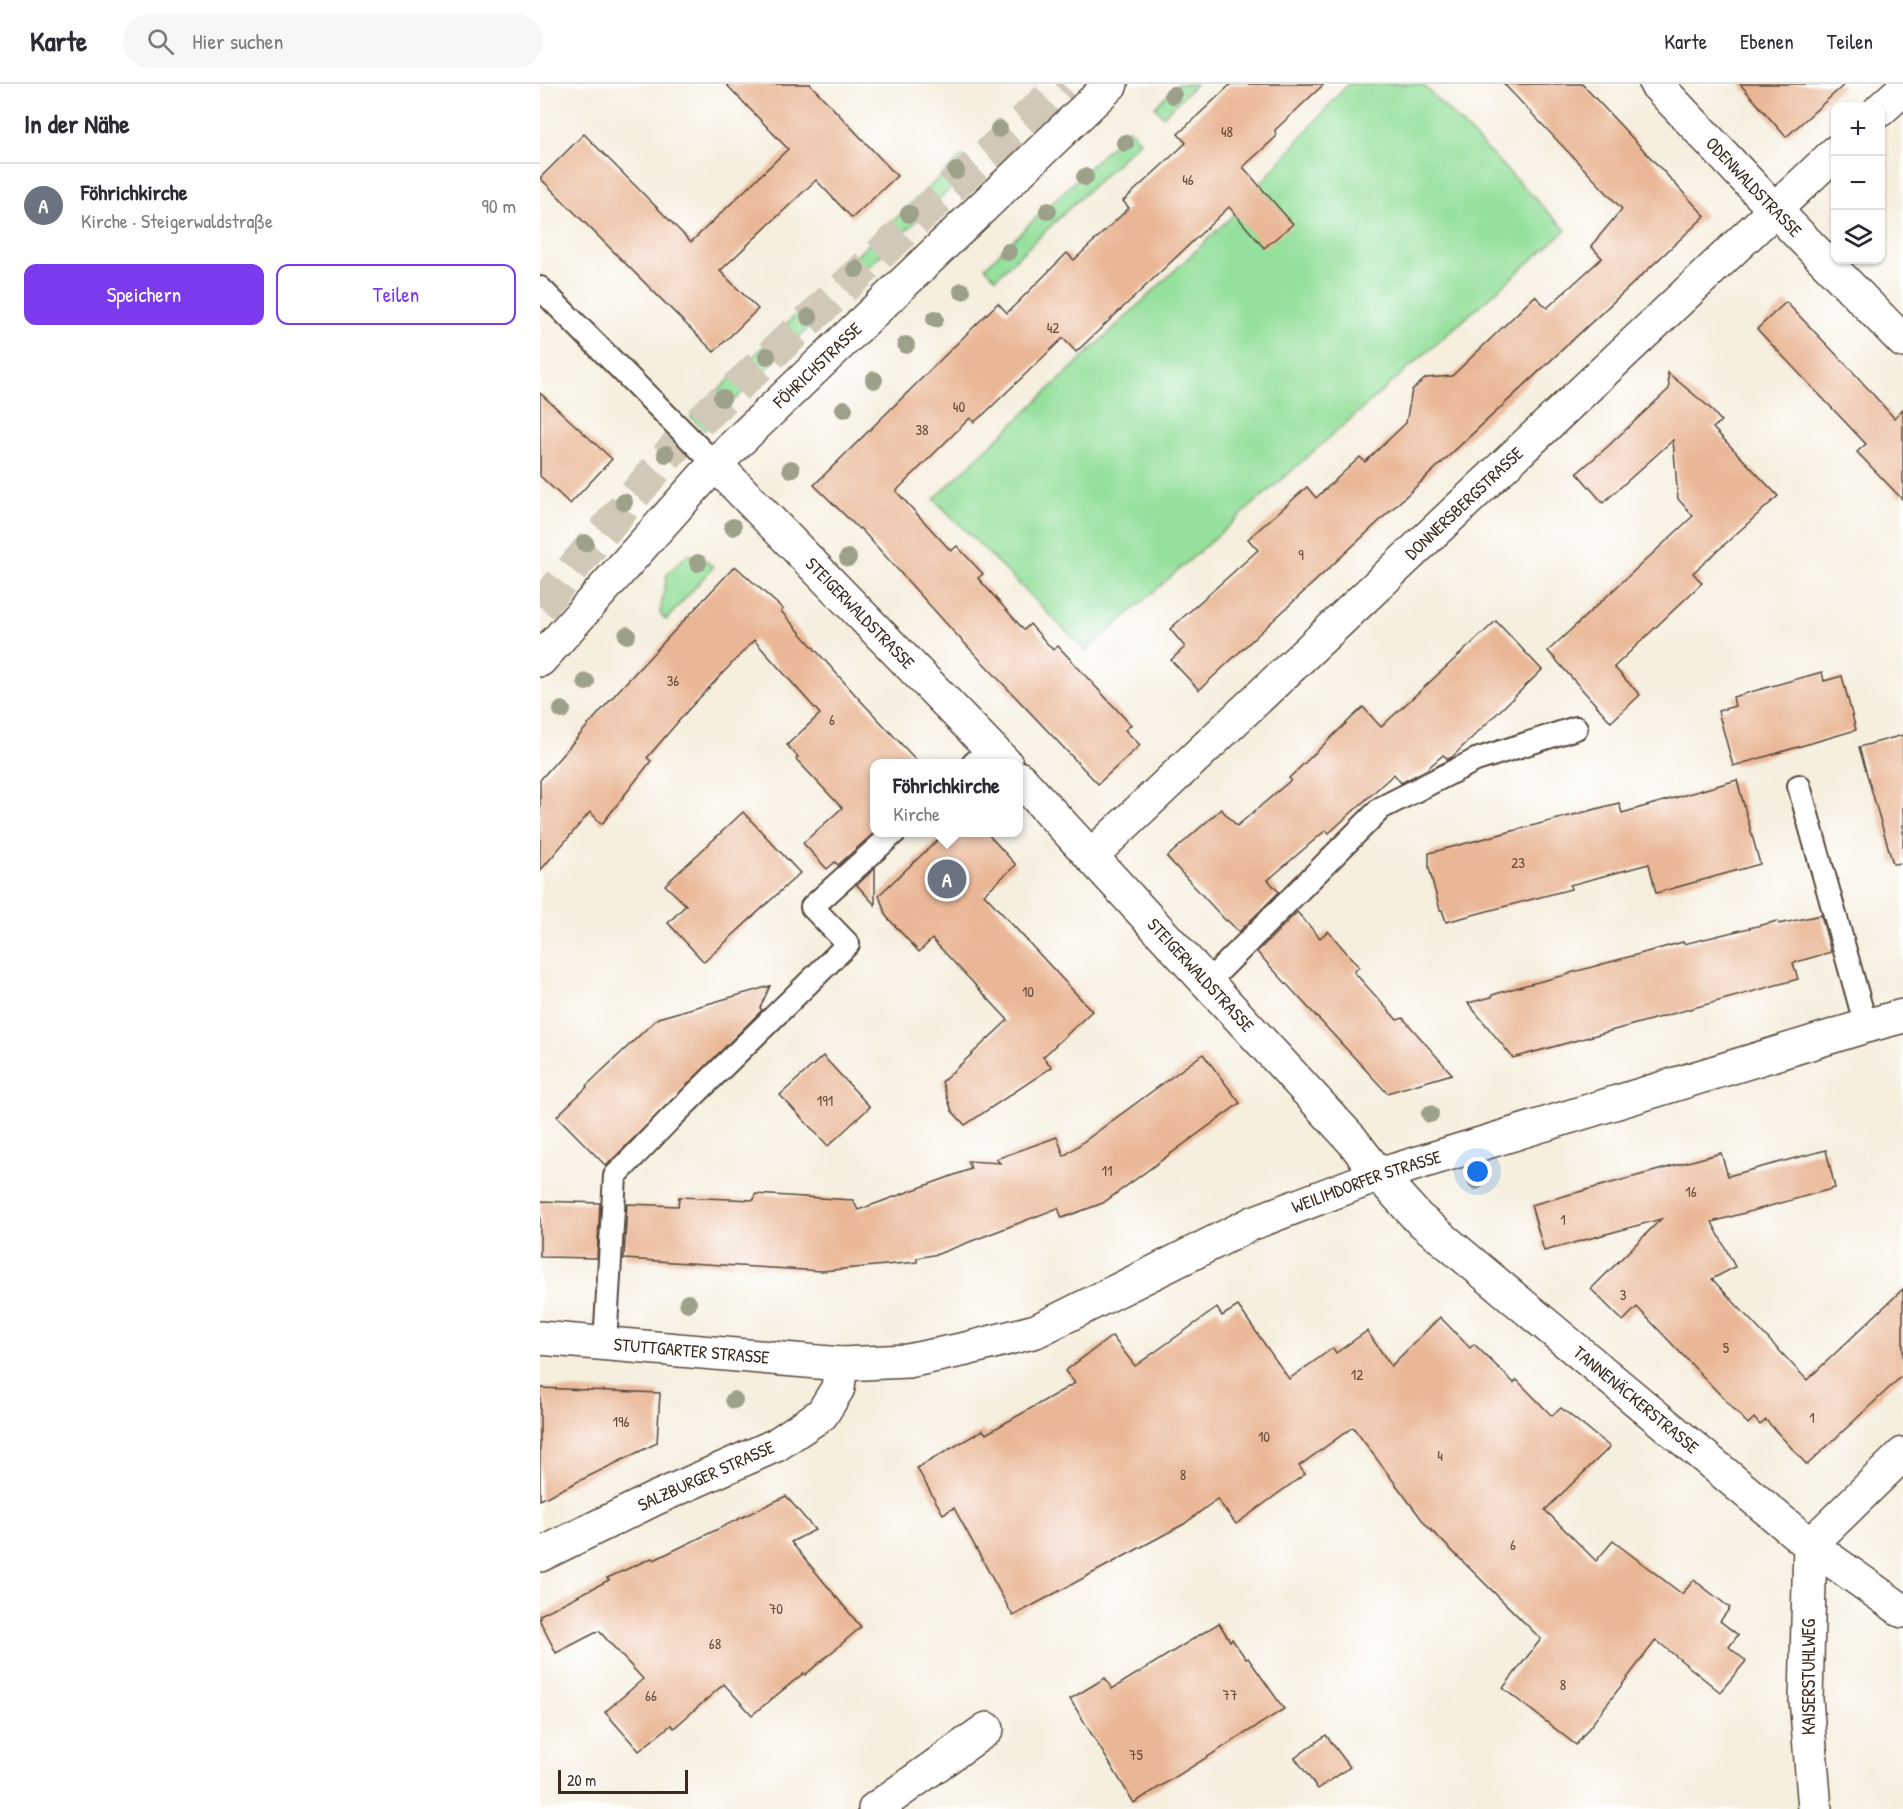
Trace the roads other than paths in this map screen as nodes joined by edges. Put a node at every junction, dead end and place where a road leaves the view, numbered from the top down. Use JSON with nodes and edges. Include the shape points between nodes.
{"nodes":[{"id":1,"x":1111,"y":84,"type":"edge"},
{"id":2,"x":1656,"y":84,"type":"edge"},
{"id":3,"x":1903,"y":89,"type":"edge"},
{"id":4,"x":1885,"y":106,"type":"edge"},
{"id":5,"x":1832,"y":156,"type":"edge"},
{"id":6,"x":1774,"y":209,"type":"junction"},
{"id":7,"x":540,"y":288,"type":"edge"},
{"id":8,"x":1903,"y":341,"type":"edge"},
{"id":9,"x":715,"y":464,"type":"junction"},
{"id":10,"x":540,"y":660,"type":"edge"},
{"id":11,"x":1576,"y":728,"type":"dead end"},
{"id":12,"x":990,"y":758,"type":"edge"},
{"id":13,"x":1023,"y":782,"type":"edge"},
{"id":14,"x":1799,"y":786,"type":"dead end"},
{"id":15,"x":889,"y":837,"type":"edge"},
{"id":16,"x":1092,"y":855,"type":"junction"},
{"id":17,"x":1208,"y":982,"type":"junction"},
{"id":18,"x":1903,"y":1016,"type":"edge"},
{"id":19,"x":1866,"y":1026,"type":"junction"},
{"id":20,"x":1380,"y":1175,"type":"junction"},
{"id":21,"x":540,"y":1338,"type":"edge"},
{"id":22,"x":605,"y":1343,"type":"junction"},
{"id":23,"x":841,"y":1364,"type":"junction"},
{"id":24,"x":1903,"y":1454,"type":"edge"},
{"id":25,"x":1810,"y":1545,"type":"junction"},
{"id":26,"x":540,"y":1555,"type":"edge"},
{"id":27,"x":1903,"y":1611,"type":"edge"},
{"id":28,"x":987,"y":1729,"type":"dead end"},
{"id":29,"x":875,"y":1809,"type":"edge"},
{"id":30,"x":1815,"y":1809,"type":"edge"}],
"edges":[{"from":1,"to":9,"type":"street","name":"FÖHRICHSTRASSE"},
{"from":2,"to":6,"type":"street","name":"ODENWALDSTRASSE"},
{"from":3,"to":4,"type":"street"},
{"from":5,"to":6,"type":"street","name":"DONNERSBERGSTRASSE"},
{"from":6,"to":8,"type":"street","name":"ODENWALDSTRASSE"},
{"from":6,"to":16,"type":"street","name":"DONNERSBERGSTRASSE"},
{"from":7,"to":9,"type":"lane"},
{"from":9,"to":10,"type":"street","name":"FÖHRICHSTRASSE"},
{"from":9,"to":12,"type":"street","name":"STEIGERWALDSTRASSE"},
{"from":11,"to":17,"type":"lane","via":[[1476,760],[1381,808]]},
{"from":13,"to":16,"type":"street","name":"STEIGERWALDSTRASSE"},
{"from":14,"to":19,"type":"lane"},
{"from":15,"to":22,"type":"lane","via":[[812,907],[848,944],[615,1176]]},
{"from":16,"to":17,"type":"street","name":"STEIGERWALDSTRASSE"},
{"from":17,"to":20,"type":"street","name":"STEIGERWALDSTRASSE"},
{"from":18,"to":19,"type":"street","name":"WEILIMDORFER STRASSE"},
{"from":19,"to":20,"type":"street","name":"WEILIMDORFER STRASSE"},
{"from":20,"to":23,"type":"street","name":"WEILIMDORFER STRASSE","via":[[1253,1223],[1036,1331],[908,1361]]},
{"from":20,"to":25,"type":"street","name":"TANNENÄCKERSTRASSE","via":[[1418,1218]]},
{"from":21,"to":22,"type":"street","name":"STUTTGARTER STRASSE"},
{"from":22,"to":23,"type":"street","name":"STUTTGARTER STRASSE"},
{"from":23,"to":26,"type":"street","name":"SALZBURGER STRASSE","via":[[838,1388],[822,1414],[776,1445]]},
{"from":24,"to":25,"type":"street"},
{"from":25,"to":27,"type":"street","name":"TANNENÄCKERSTRASSE"},
{"from":25,"to":30,"type":"street","name":"KAISERSTUHLWEG","via":[[1806,1699]]},
{"from":28,"to":29,"type":"street"}]}
